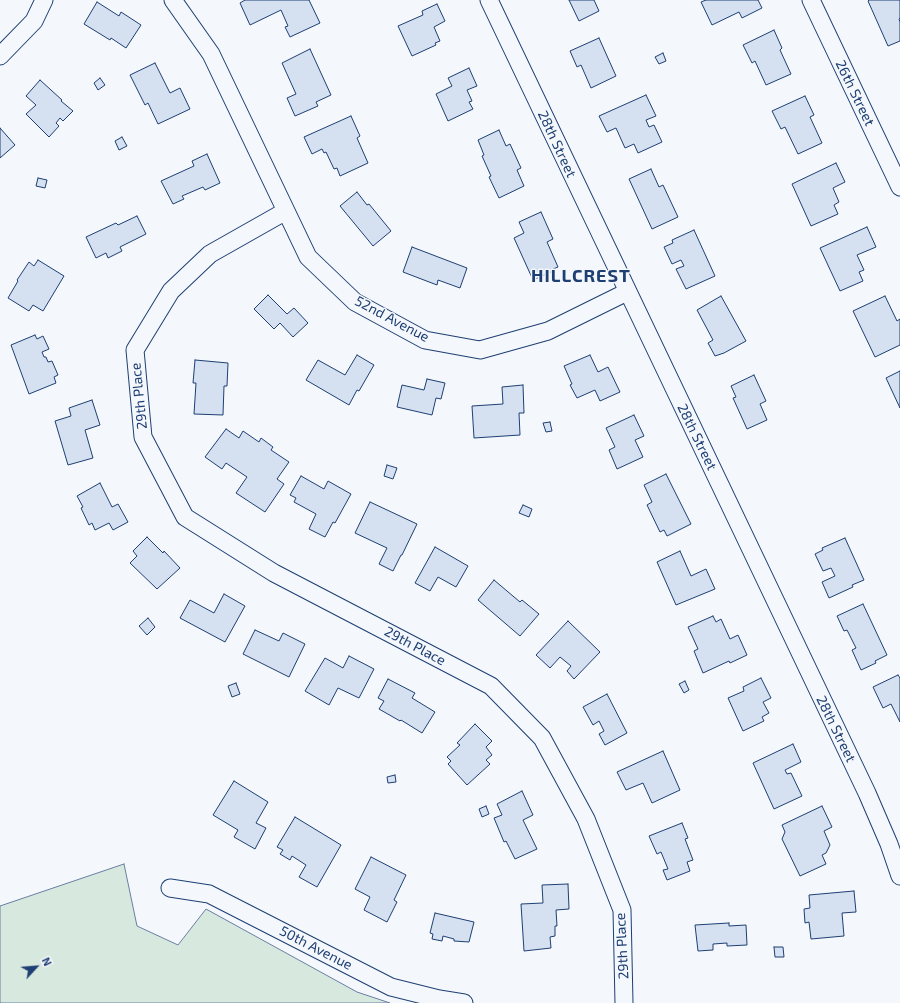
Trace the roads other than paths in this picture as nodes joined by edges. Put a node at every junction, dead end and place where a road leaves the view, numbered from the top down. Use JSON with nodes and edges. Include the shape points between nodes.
{"nodes":[{"id":1,"x":44,"y":0,"type":"edge"},
{"id":2,"x":173,"y":0,"type":"edge"},
{"id":3,"x":488,"y":0,"type":"edge"},
{"id":4,"x":811,"y":0,"type":"edge"},
{"id":5,"x":0,"y":56,"type":"edge"},
{"id":6,"x":900,"y":187,"type":"edge"},
{"id":7,"x":286,"y":211,"type":"junction"},
{"id":8,"x":627,"y":292,"type":"junction"},
{"id":9,"x":900,"y":876,"type":"edge"},
{"id":10,"x":170,"y":888,"type":"dead end"},
{"id":11,"x":464,"y":1003,"type":"edge"},
{"id":12,"x":624,"y":1003,"type":"edge"}],
"edges":[{"from":1,"to":5,"type":"street","via":[[34,21]]},
{"from":2,"to":7,"type":"street","name":"52nd Avenue","via":[[211,54]]},
{"from":3,"to":8,"type":"street","name":"28th Street"},
{"from":4,"to":6,"type":"street","name":"26th Street"},
{"from":7,"to":8,"type":"street","name":"52nd Avenue","via":[[308,257],[355,302],[425,340],[480,350],[548,331]]},
{"from":7,"to":12,"type":"street","name":"29th Place","via":[[210,254],[171,291],[135,350],[143,437],[185,517],[274,573],[491,686],[542,738],[586,819],[622,910]]},
{"from":8,"to":9,"type":"street","name":"28th Street","via":[[866,793]]},
{"from":10,"to":11,"type":"street","name":"50th Avenue","via":[[209,894],[392,986]]}]}
